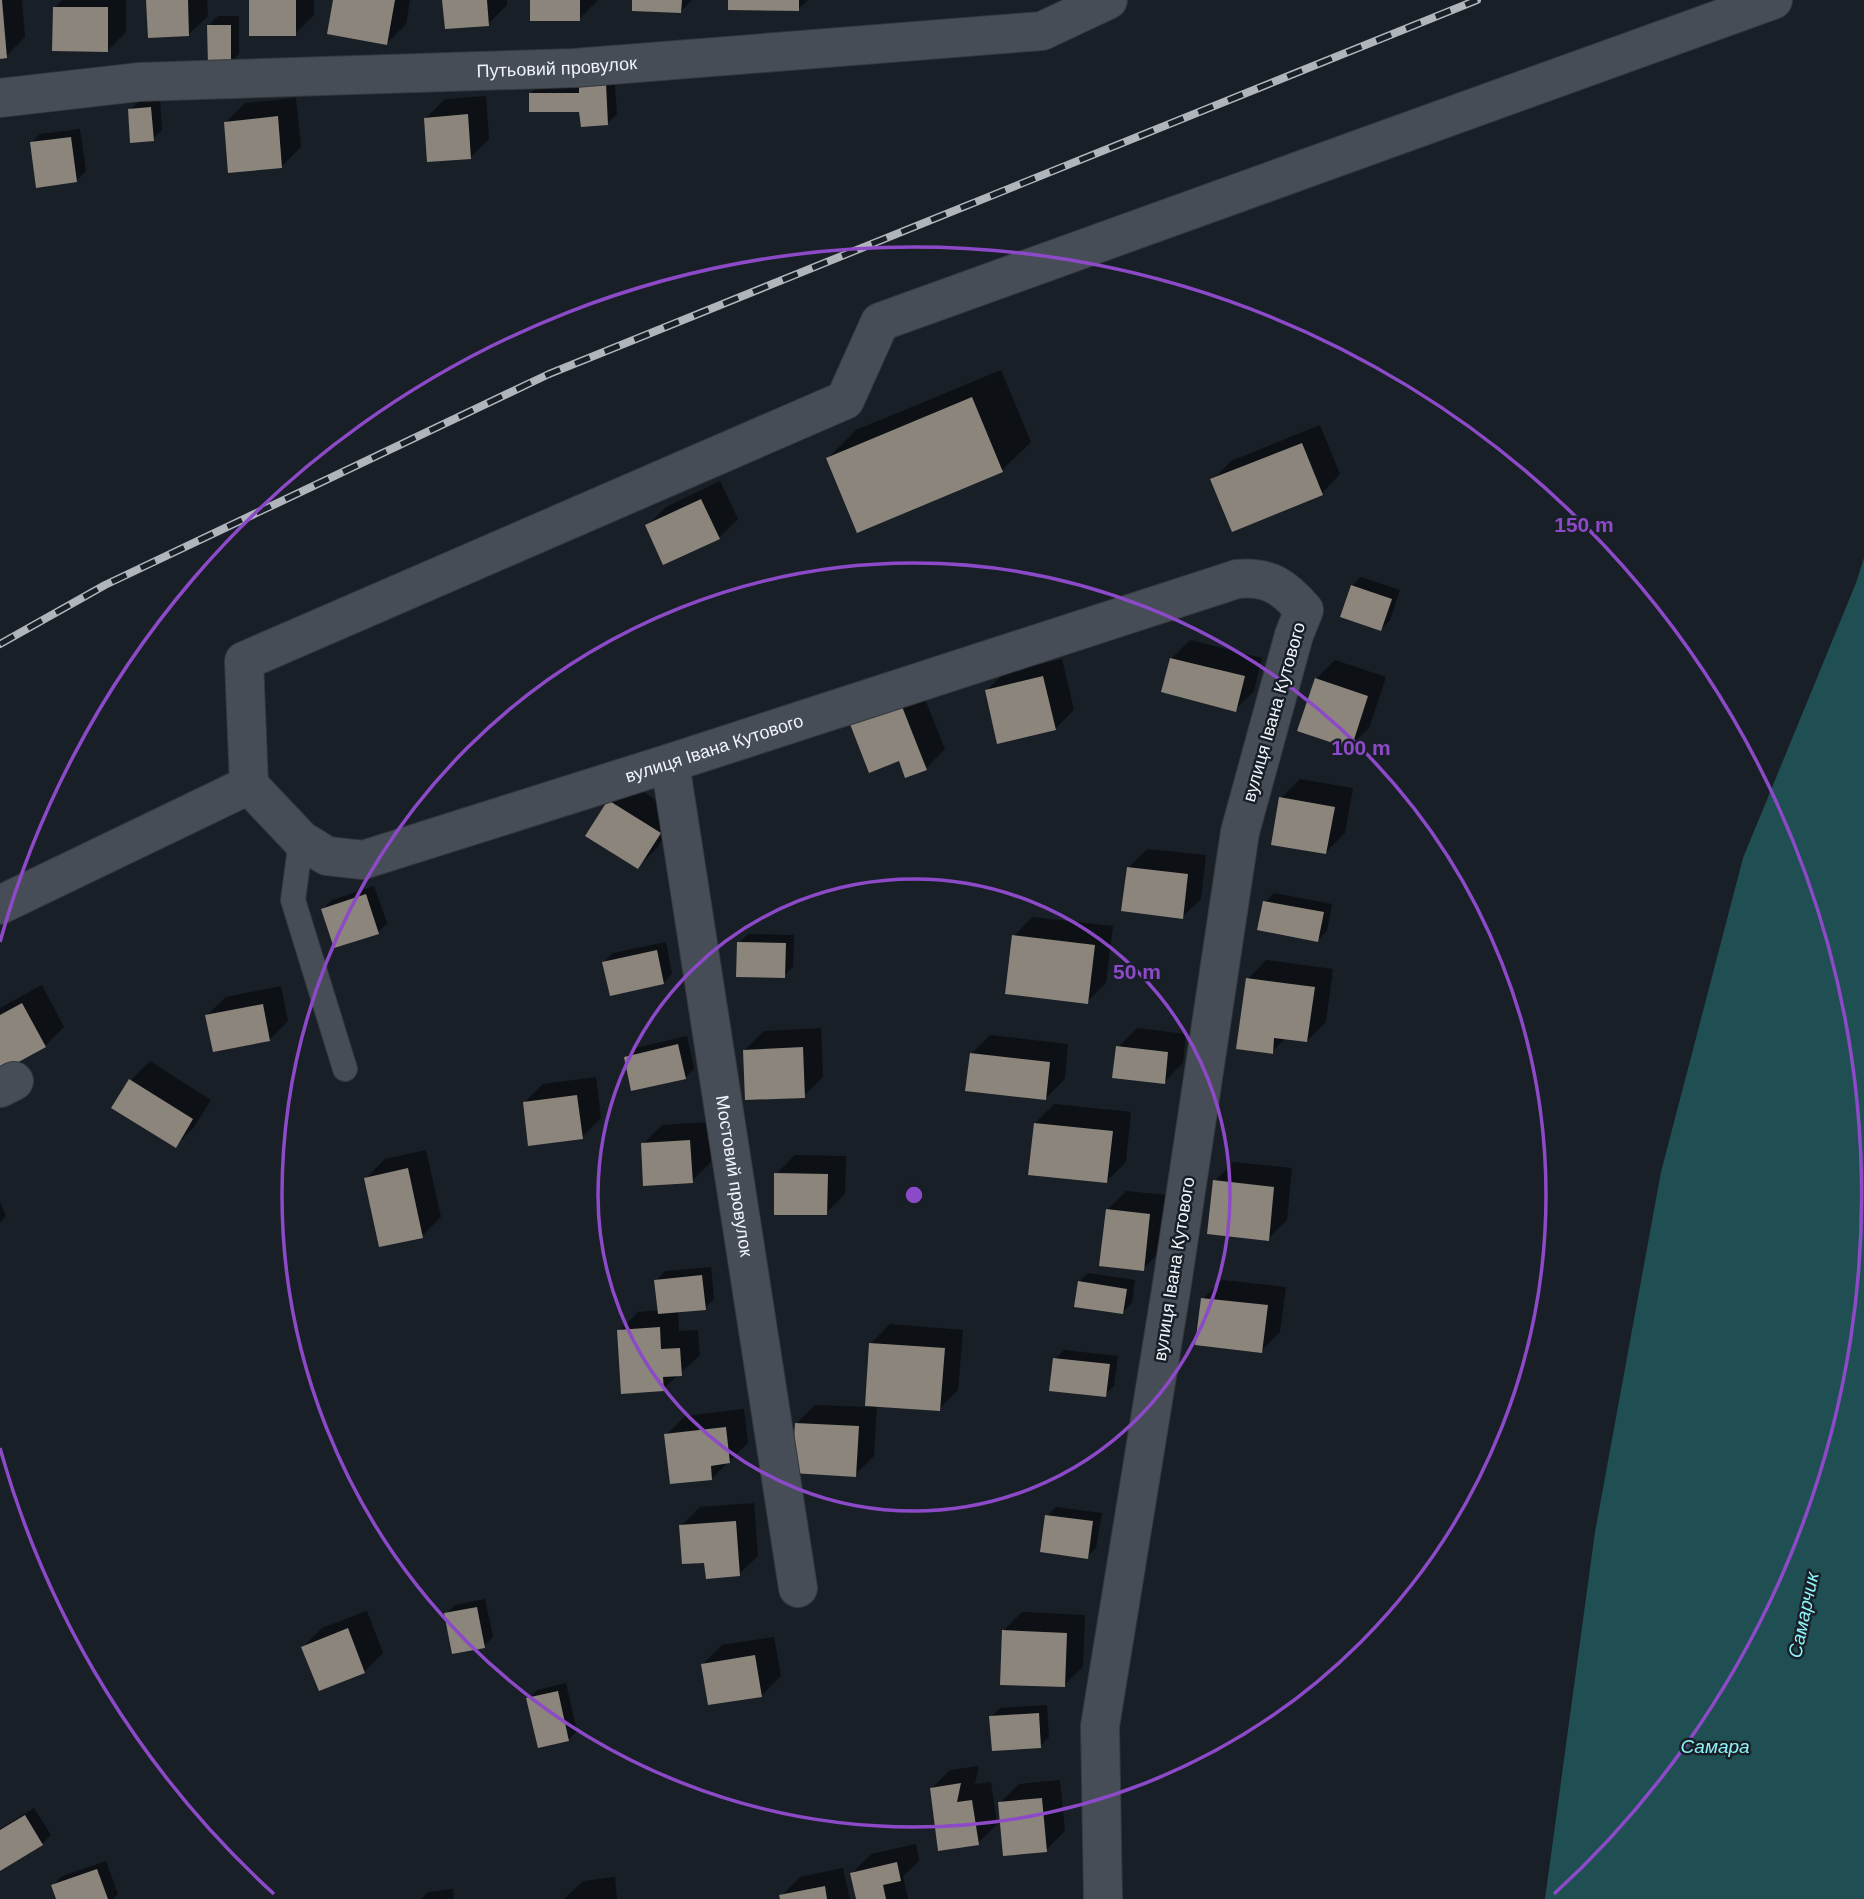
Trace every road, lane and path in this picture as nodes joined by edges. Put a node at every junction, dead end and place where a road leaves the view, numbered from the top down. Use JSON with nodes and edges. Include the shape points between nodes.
{"nodes":[{"id":1,"x":1108,"y":0,"type":"edge"},
{"id":2,"x":1773,"y":0,"type":"edge"},
{"id":3,"x":0,"y":98,"type":"edge"},
{"id":4,"x":670,"y":763,"type":"junction"},
{"id":5,"x":249,"y":785,"type":"junction"},
{"id":6,"x":301,"y":840,"type":"junction"},
{"id":7,"x":0,"y":905,"type":"edge"},
{"id":8,"x":345,"y":1069,"type":"dead end"},
{"id":9,"x":798,"y":1588,"type":"dead end"},
{"id":10,"x":1103,"y":1899,"type":"edge"}],
"edges":[{"from":1,"to":3,"type":"street","name":"Путьовий провулок","via":[[1042,31],[574,68],[139,82]]},
{"from":2,"to":5,"type":"street","via":[[880,322],[845,400],[244,660]]},
{"from":4,"to":6,"type":"street","name":"вулиця Івана Кутового","via":[[363,860],[327,856]]},
{"from":4,"to":9,"type":"street","name":"Мостовий провулок"},
{"from":4,"to":10,"type":"street","name":"вулиця Івана Кутового","via":[[1237,579],[1254,577],[1273,583],[1304,610],[1240,832],[1100,1726]]},
{"from":5,"to":6,"type":"street","name":"вулиця Івана Кутового"},
{"from":5,"to":7,"type":"street"},
{"from":6,"to":8,"type":"lane","via":[[293,900]]}]}
